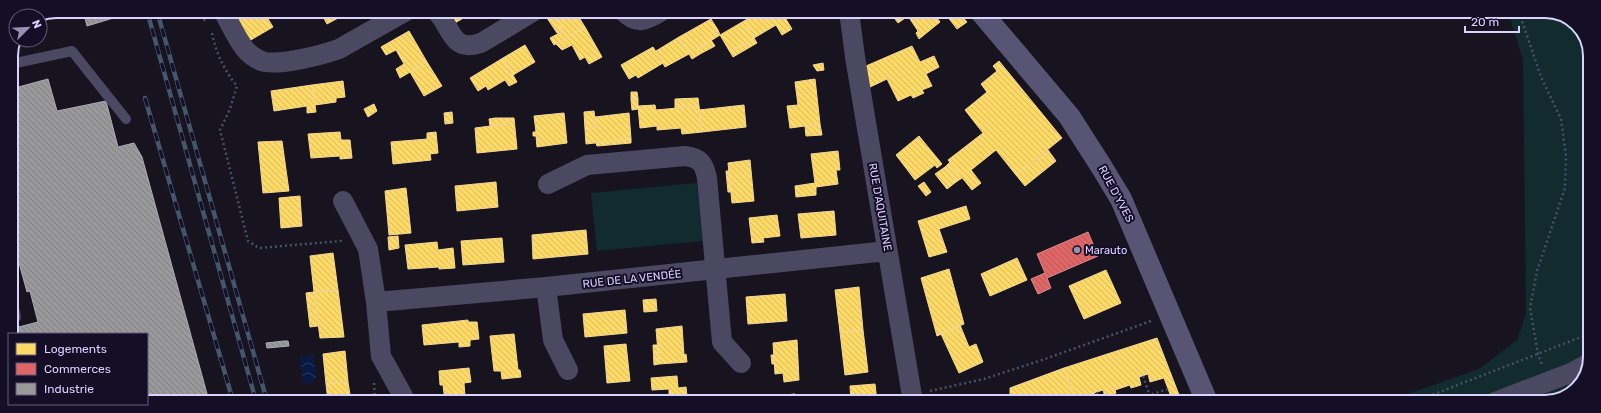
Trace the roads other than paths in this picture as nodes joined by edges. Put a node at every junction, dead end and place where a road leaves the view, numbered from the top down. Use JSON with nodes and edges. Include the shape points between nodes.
{"nodes":[{"id":1,"x":227,"y":18,"type":"edge"},
{"id":2,"x":394,"y":18,"type":"edge"},
{"id":3,"x":441,"y":18,"type":"edge"},
{"id":4,"x":522,"y":18,"type":"edge"},
{"id":5,"x":631,"y":18,"type":"edge"},
{"id":6,"x":648,"y":18,"type":"edge"},
{"id":7,"x":850,"y":18,"type":"edge"},
{"id":8,"x":986,"y":18,"type":"edge"},
{"id":9,"x":18,"y":63,"type":"edge"},
{"id":10,"x":126,"y":119,"type":"dead end"},
{"id":11,"x":548,"y":184,"type":"dead end"},
{"id":12,"x":343,"y":202,"type":"dead end"},
{"id":13,"x":887,"y":251,"type":"junction"},
{"id":14,"x":715,"y":270,"type":"junction"},
{"id":15,"x":546,"y":287,"type":"junction"},
{"id":16,"x":376,"y":302,"type":"junction"},
{"id":17,"x":741,"y":363,"type":"dead end"},
{"id":18,"x":1581,"y":369,"type":"edge"},
{"id":19,"x":568,"y":370,"type":"dead end"},
{"id":20,"x":402,"y":395,"type":"edge"},
{"id":21,"x":912,"y":395,"type":"edge"},
{"id":22,"x":1204,"y":395,"type":"edge"},
{"id":23,"x":1514,"y":395,"type":"edge"}],
"edges":[{"from":1,"to":2,"type":"street","via":[[244,49],[253,57],[265,62],[277,62],[339,49]]},
{"from":3,"to":4,"type":"street","via":[[454,38],[463,44],[473,46]]},
{"from":5,"to":6,"type":"street","via":[[642,21]]},
{"from":7,"to":13,"type":"street","name":"RUE D'AQUITAINE"},
{"from":8,"to":22,"type":"street","name":"RUE D'YVES","via":[[1069,116],[1121,199]]},
{"from":9,"to":10,"type":"lane","via":[[72,51]]},
{"from":11,"to":14,"type":"street","via":[[587,165],[685,156],[695,158],[705,167],[707,178]]},
{"from":12,"to":16,"type":"street","via":[[368,249]]},
{"from":13,"to":14,"type":"street","name":"RUE DE LA VENDÉE"},
{"from":13,"to":21,"type":"street","name":"RUE D'AQUITAINE"},
{"from":14,"to":15,"type":"street","name":"RUE DE LA VENDÉE"},
{"from":14,"to":17,"type":"street","via":[[722,342]]},
{"from":15,"to":16,"type":"street","name":"RUE DE LA VENDÉE"},
{"from":15,"to":19,"type":"street","via":[[554,340]]},
{"from":16,"to":20,"type":"street","via":[[381,356]]},
{"from":18,"to":23,"type":"street"}]}
